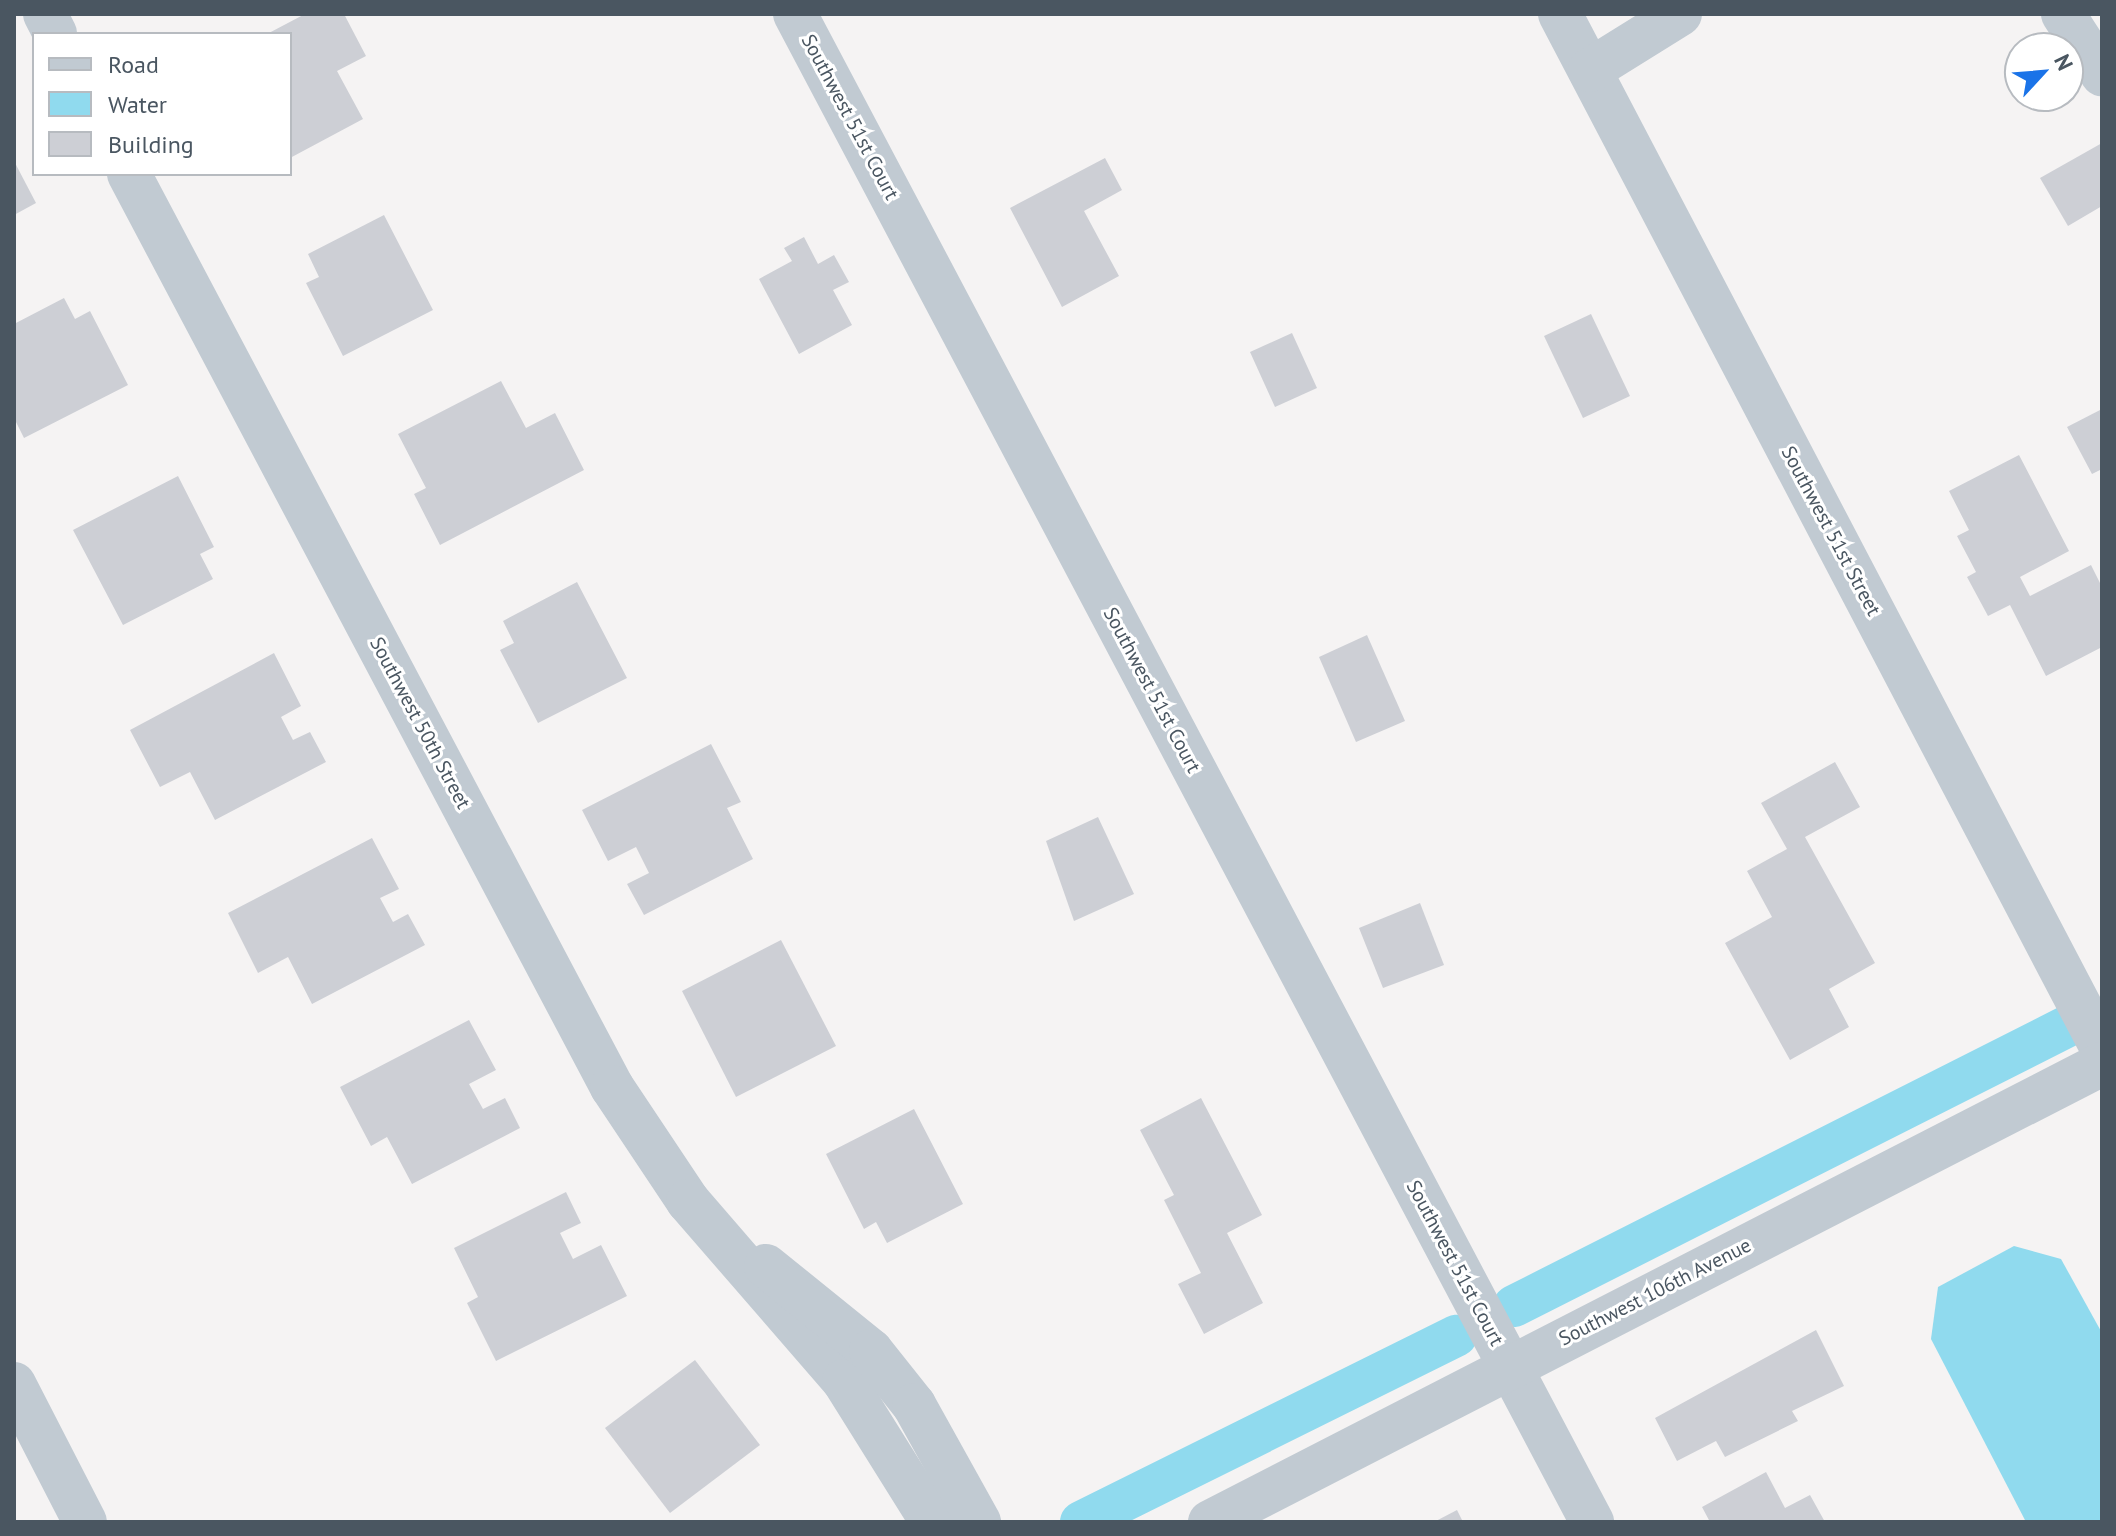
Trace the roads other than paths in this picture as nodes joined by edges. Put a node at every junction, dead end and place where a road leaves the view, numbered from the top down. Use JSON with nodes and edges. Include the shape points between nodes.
{"nodes":[{"id":1,"x":45,"y":14,"type":"edge"},
{"id":2,"x":795,"y":14,"type":"edge"},
{"id":3,"x":1560,"y":14,"type":"edge"},
{"id":4,"x":1680,"y":14,"type":"edge"},
{"id":5,"x":2063,"y":14,"type":"edge"},
{"id":6,"x":54,"y":32,"type":"edge"},
{"id":7,"x":1590,"y":70,"type":"junction"},
{"id":8,"x":2102,"y":74,"type":"edge"},
{"id":9,"x":130,"y":176,"type":"edge"},
{"id":10,"x":2102,"y":1048,"type":"edge"},
{"id":11,"x":2102,"y":1064,"type":"edge"},
{"id":12,"x":738,"y":1253,"type":"junction"},
{"id":13,"x":1509,"y":1367,"type":"junction"},
{"id":14,"x":14,"y":1384,"type":"edge"},
{"id":15,"x":905,"y":1393,"type":"junction"},
{"id":16,"x":868,"y":1419,"type":"junction"},
{"id":17,"x":85,"y":1522,"type":"edge"},
{"id":18,"x":932,"y":1522,"type":"edge"},
{"id":19,"x":979,"y":1522,"type":"edge"},
{"id":20,"x":1210,"y":1522,"type":"edge"},
{"id":21,"x":1592,"y":1522,"type":"edge"}],
"edges":[{"from":1,"to":6,"type":"street"},
{"from":2,"to":13,"type":"street","name":"Southwest 51st Court"},
{"from":3,"to":7,"type":"street","name":"Southwest 51st Street"},
{"from":4,"to":7,"type":"street"},
{"from":5,"to":8,"type":"street"},
{"from":7,"to":10,"type":"street","name":"Southwest 51st Street"},
{"from":9,"to":12,"type":"street","name":"Southwest 50th Street","via":[[612,1087],[688,1201]]},
{"from":11,"to":13,"type":"street","name":"Southwest 106th Avenue"},
{"from":12,"to":15,"type":"street","name":"Southwest 50th Street","via":[[817,1301]]},
{"from":12,"to":16,"type":"street","name":"Southwest 50th Street"},
{"from":13,"to":20,"type":"street","name":"Southwest 106th Avenue"},
{"from":13,"to":21,"type":"street","name":"Southwest 51st Court"},
{"from":14,"to":17,"type":"street"},
{"from":15,"to":16,"type":"street"},
{"from":15,"to":19,"type":"street","name":"Southwest 50th Street"},
{"from":16,"to":18,"type":"street","name":"Southwest 50th Street"}]}
